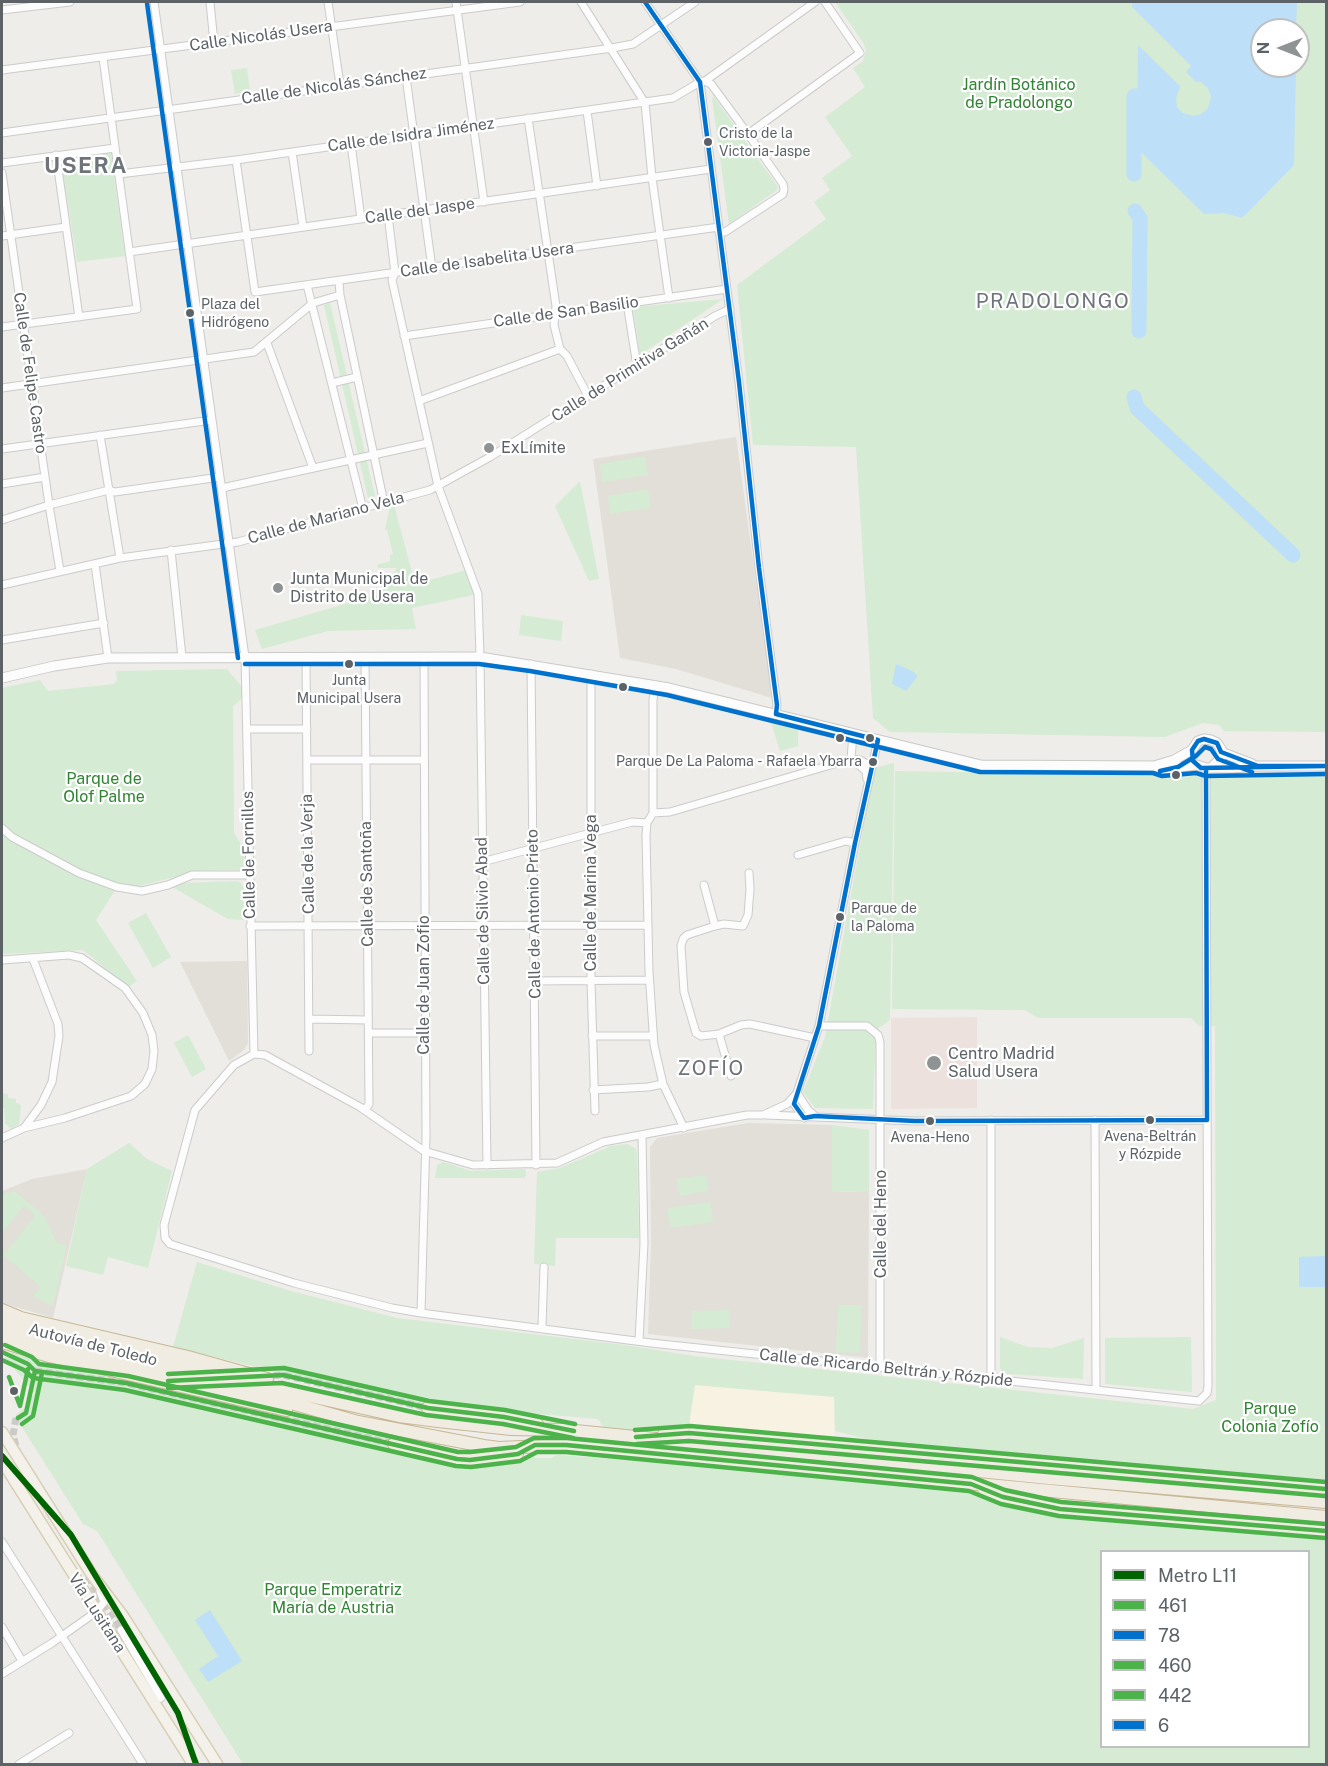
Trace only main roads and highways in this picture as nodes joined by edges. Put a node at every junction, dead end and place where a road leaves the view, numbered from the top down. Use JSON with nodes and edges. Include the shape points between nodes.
{"nodes":[{"id":1,"x":2,"y":678,"type":"edge"},
{"id":2,"x":1192,"y":750,"type":"junction"},
{"id":3,"x":1221,"y":752,"type":"junction"},
{"id":4,"x":1154,"y":766,"type":"junction"},
{"id":5,"x":1258,"y":766,"type":"junction"},
{"id":6,"x":1326,"y":766,"type":"edge"},
{"id":7,"x":1205,"y":767,"type":"junction"},
{"id":8,"x":2,"y":1311,"type":"edge"},
{"id":9,"x":2,"y":1322,"type":"edge"},
{"id":10,"x":2,"y":1332,"type":"edge"},
{"id":11,"x":2,"y":1342,"type":"edge"},
{"id":12,"x":428,"y":1408,"type":"tunnel mouth"},
{"id":13,"x":375,"y":1411,"type":"junction"},
{"id":14,"x":358,"y":1422,"type":"junction"},
{"id":15,"x":565,"y":1430,"type":"junction"},
{"id":16,"x":2,"y":1432,"type":"edge"},
{"id":17,"x":633,"y":1437,"type":"junction"},
{"id":18,"x":394,"y":1444,"type":"tunnel mouth"},
{"id":19,"x":535,"y":1445,"type":"junction"},
{"id":20,"x":2,"y":1461,"type":"edge"},
{"id":21,"x":971,"y":1484,"type":"junction"},
{"id":22,"x":1326,"y":1489,"type":"edge"},
{"id":23,"x":1326,"y":1502,"type":"edge"},
{"id":24,"x":1326,"y":1517,"type":"edge"},
{"id":25,"x":1326,"y":1531,"type":"edge"},
{"id":26,"x":193,"y":1764,"type":"edge"},
{"id":27,"x":217,"y":1764,"type":"edge"}],
"edges":[{"from":1,"to":4,"type":"main road","via":[[108,658],[480,657],[656,685],[981,765]]},
{"from":2,"to":3,"type":"main road","via":[[1204,739],[1217,743]]},
{"from":2,"to":4,"type":"main road"},
{"from":2,"to":7,"type":"main road","via":[[1192,755]]},
{"from":3,"to":5,"type":"main road"},
{"from":3,"to":7,"type":"main road","via":[[1218,764]]},
{"from":4,"to":7,"type":"main road"},
{"from":5,"to":6,"type":"main road"},
{"from":5,"to":7,"type":"main road"},
{"from":8,"to":13,"type":"highway","via":[[188,1357]]},
{"from":9,"to":13,"type":"highway","name":"Autovía de Toledo"},
{"from":10,"to":14,"type":"highway","name":"Autovía de Toledo"},
{"from":11,"to":14,"type":"highway","via":[[251,1402]]},
{"from":12,"to":15,"type":"highway","via":[[504,1417]]},
{"from":13,"to":15,"type":"highway","name":"Autovía de Toledo","via":[[482,1426]]},
{"from":14,"to":19,"type":"highway","name":"Autovía de Toledo","via":[[499,1448]]},
{"from":15,"to":17,"type":"highway","name":"Autovía de Toledo"},
{"from":16,"to":27,"type":"main road","name":"Vía Lusitana"},
{"from":17,"to":22,"type":"highway","via":[[689,1432]]},
{"from":17,"to":23,"type":"highway","name":"Autovía de Toledo"},
{"from":18,"to":19,"type":"highway","via":[[457,1460],[518,1454]]},
{"from":19,"to":21,"type":"highway","name":"Autovía de Toledo"},
{"from":20,"to":26,"type":"main road","name":"Vía Lusitana"},
{"from":21,"to":24,"type":"highway","name":"Autovía de Toledo"},
{"from":21,"to":25,"type":"highway","via":[[1003,1497],[1060,1509]]}]}
